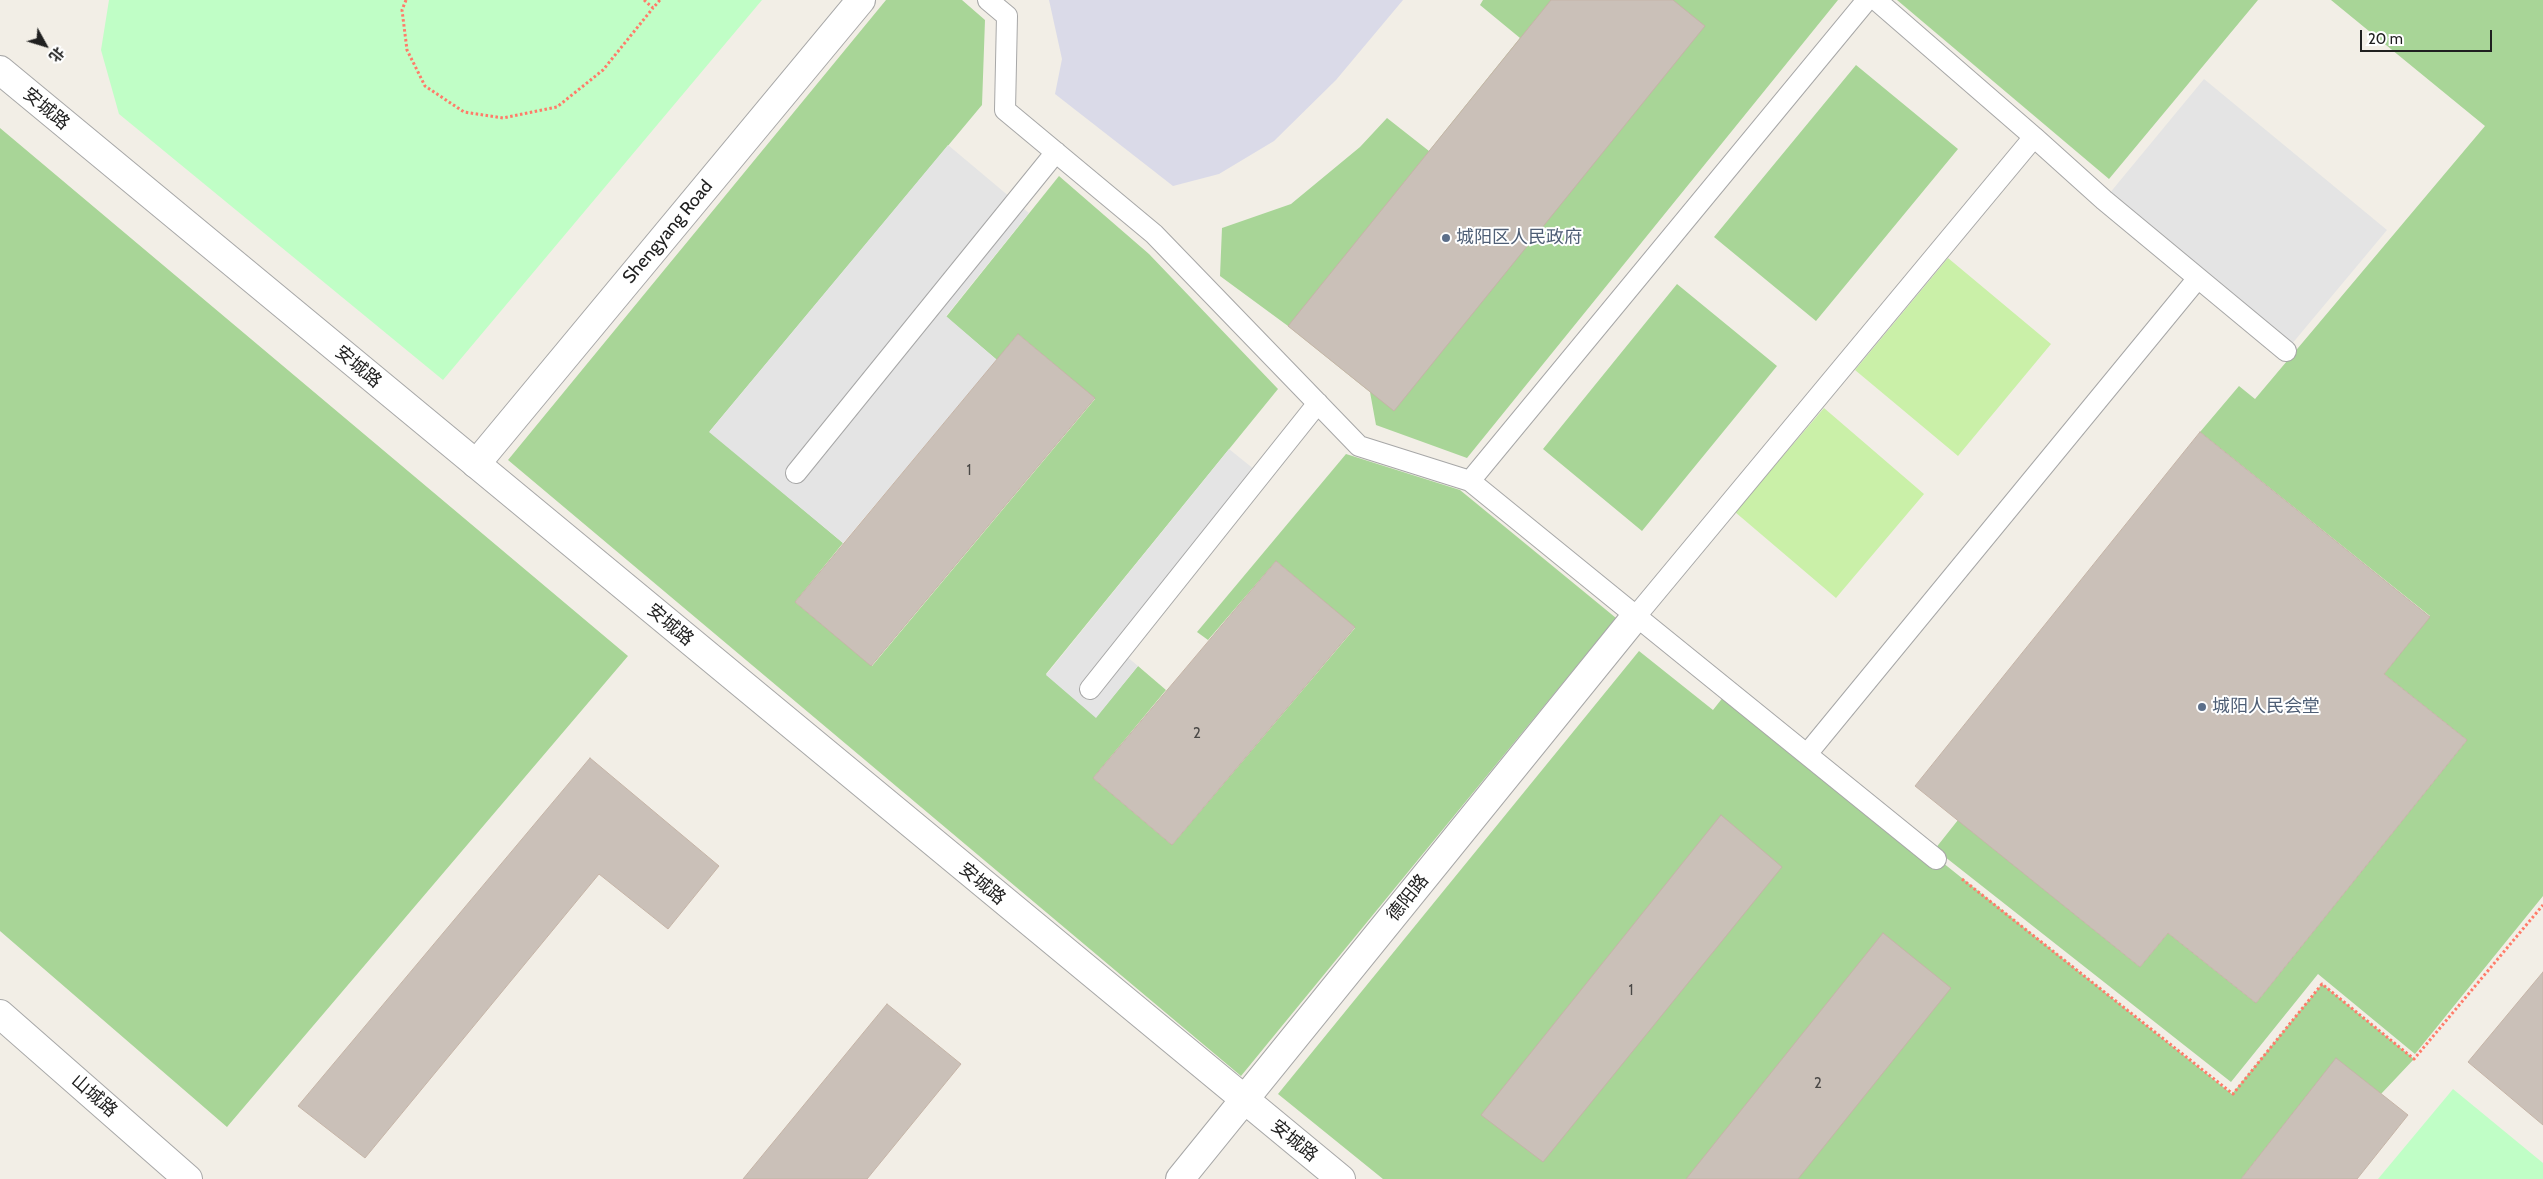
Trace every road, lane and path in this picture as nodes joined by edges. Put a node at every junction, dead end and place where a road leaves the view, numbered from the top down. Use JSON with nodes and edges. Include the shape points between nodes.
{"nodes":[{"id":1,"x":406,"y":0,"type":"edge"},
{"id":2,"x":644,"y":0,"type":"edge"},
{"id":3,"x":660,"y":0,"type":"edge"},
{"id":4,"x":861,"y":0,"type":"edge"},
{"id":5,"x":988,"y":0,"type":"edge"},
{"id":6,"x":1867,"y":0,"type":"edge"},
{"id":7,"x":1876,"y":0,"type":"edge"},
{"id":8,"x":653,"y":8,"type":"junction"},
{"id":9,"x":0,"y":70,"type":"edge"},
{"id":10,"x":2034,"y":137,"type":"junction"},
{"id":11,"x":1056,"y":152,"type":"junction"},
{"id":12,"x":2198,"y":278,"type":"junction"},
{"id":13,"x":2286,"y":351,"type":"dead end"},
{"id":14,"x":1318,"y":403,"type":"junction"},
{"id":15,"x":476,"y":464,"type":"junction"},
{"id":16,"x":796,"y":473,"type":"dead end"},
{"id":17,"x":1470,"y":481,"type":"junction"},
{"id":18,"x":1636,"y":616,"type":"junction"},
{"id":19,"x":1090,"y":689,"type":"dead end"},
{"id":20,"x":1807,"y":754,"type":"junction"},
{"id":21,"x":1936,"y":859,"type":"joint"},
{"id":22,"x":2543,"y":905,"type":"edge"},
{"id":23,"x":0,"y":1014,"type":"edge"},
{"id":24,"x":1243,"y":1101,"type":"junction"},
{"id":25,"x":188,"y":1179,"type":"edge"},
{"id":26,"x":1180,"y":1179,"type":"edge"},
{"id":27,"x":1341,"y":1179,"type":"edge"}],
"edges":[{"from":1,"to":8,"type":"path","via":[[402,10],[407,50],[425,86],[464,112],[503,118],[557,107],[603,70]]},
{"from":2,"to":8,"type":"path"},
{"from":3,"to":8,"type":"path"},
{"from":4,"to":15,"type":"street","name":"Shengyang Road"},
{"from":5,"to":11,"type":"lane","via":[[1007,16],[1005,110]]},
{"from":6,"to":17,"type":"lane"},
{"from":7,"to":10,"type":"lane"},
{"from":9,"to":15,"type":"street","name":"安城路"},
{"from":10,"to":12,"type":"lane"},
{"from":10,"to":18,"type":"lane"},
{"from":11,"to":14,"type":"lane","via":[[1154,234]]},
{"from":11,"to":16,"type":"lane"},
{"from":12,"to":13,"type":"lane"},
{"from":12,"to":20,"type":"lane"},
{"from":14,"to":17,"type":"lane","via":[[1359,446]]},
{"from":14,"to":19,"type":"lane"},
{"from":15,"to":24,"type":"street","name":"安城路"},
{"from":17,"to":18,"type":"lane"},
{"from":18,"to":20,"type":"lane"},
{"from":18,"to":24,"type":"street","name":"德阳路"},
{"from":20,"to":21,"type":"lane"},
{"from":21,"to":22,"type":"path","via":[[2233,1094],[2322,984],[2414,1059]]},
{"from":23,"to":25,"type":"street","name":"山城路"},
{"from":24,"to":26,"type":"street","name":"德阳路"},
{"from":24,"to":27,"type":"street","name":"安城路"}]}
